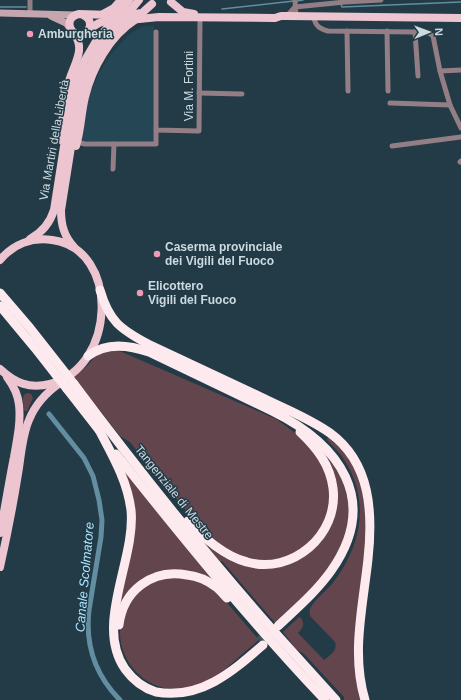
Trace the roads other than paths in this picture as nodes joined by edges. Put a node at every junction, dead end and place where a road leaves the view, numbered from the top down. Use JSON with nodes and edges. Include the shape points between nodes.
{"nodes":[{"id":1,"x":139,"y":0,"type":"edge"},
{"id":2,"x":170,"y":0,"type":"edge"},
{"id":3,"x":381,"y":0,"type":"edge"},
{"id":4,"x":342,"y":1,"type":"edge"},
{"id":5,"x":153,"y":2,"type":"edge"},
{"id":6,"x":295,"y":4,"type":"edge"},
{"id":7,"x":30,"y":8,"type":"edge"},
{"id":8,"x":0,"y":14,"type":"edge"},
{"id":9,"x":121,"y":14,"type":"edge"},
{"id":10,"x":47,"y":15,"type":"junction"},
{"id":11,"x":80,"y":15,"type":"junction"},
{"id":12,"x":288,"y":16,"type":"junction"},
{"id":13,"x":162,"y":17,"type":"junction"},
{"id":14,"x":314,"y":17,"type":"junction"},
{"id":15,"x":200,"y":18,"type":"junction"},
{"id":16,"x":461,"y":18,"type":"edge"},
{"id":17,"x":89,"y":29,"type":"junction"},
{"id":18,"x":72,"y":31,"type":"junction"},
{"id":19,"x":347,"y":31,"type":"junction"},
{"id":20,"x":387,"y":31,"type":"junction"},
{"id":21,"x":156,"y":32,"type":"dead end"},
{"id":22,"x":415,"y":32,"type":"junction"},
{"id":23,"x":100,"y":61,"type":"junction"},
{"id":24,"x":461,"y":70,"type":"edge"},
{"id":25,"x":440,"y":71,"type":"junction"},
{"id":26,"x":418,"y":76,"type":"dead end"},
{"id":27,"x":388,"y":90,"type":"dead end"},
{"id":28,"x":348,"y":91,"type":"dead end"},
{"id":29,"x":199,"y":93,"type":"junction"},
{"id":30,"x":242,"y":94,"type":"dead end"},
{"id":31,"x":390,"y":103,"type":"dead end"},
{"id":32,"x":450,"y":104,"type":"junction"},
{"id":33,"x":461,"y":128,"type":"edge"},
{"id":34,"x":156,"y":130,"type":"junction"},
{"id":35,"x":461,"y":137,"type":"edge"},
{"id":36,"x":74,"y":144,"type":"junction"},
{"id":37,"x":114,"y":144,"type":"junction"},
{"id":38,"x":392,"y":146,"type":"dead end"},
{"id":39,"x":113,"y":169,"type":"dead end"},
{"id":40,"x":58,"y":185,"type":"junction"},
{"id":41,"x":26,"y":241,"type":"junction"},
{"id":42,"x":76,"y":249,"type":"junction"},
{"id":43,"x":0,"y":260,"type":"edge"},
{"id":44,"x":100,"y":290,"type":"junction"},
{"id":45,"x":0,"y":294,"type":"edge"},
{"id":46,"x":0,"y":306,"type":"edge"},
{"id":47,"x":88,"y":356,"type":"junction"},
{"id":48,"x":1,"y":370,"type":"edge"},
{"id":49,"x":65,"y":379,"type":"junction"},
{"id":50,"x":71,"y":386,"type":"junction"},
{"id":51,"x":266,"y":400,"type":"junction"},
{"id":52,"x":272,"y":411,"type":"junction"},
{"id":53,"x":97,"y":426,"type":"junction"},
{"id":54,"x":133,"y":462,"type":"junction"},
{"id":55,"x":0,"y":533,"type":"edge"},
{"id":56,"x":0,"y":567,"type":"edge"},
{"id":57,"x":264,"y":633,"type":"junction"},
{"id":58,"x":325,"y":700,"type":"edge"},
{"id":59,"x":336,"y":700,"type":"edge"},
{"id":60,"x":365,"y":700,"type":"edge"}],
"edges":[{"from":1,"to":9,"type":"main road"},
{"from":2,"to":12,"type":"main road","via":[[187,13]]},
{"from":2,"to":13,"type":"main road","via":[[171,12],[168,16]]},
{"from":3,"to":4,"type":"street"},
{"from":4,"to":6,"type":"street"},
{"from":5,"to":9,"type":"main road","via":[[142,13]]},
{"from":5,"to":13,"type":"main road","via":[[153,12]]},
{"from":6,"to":12,"type":"street"},
{"from":6,"to":12,"type":"street"},
{"from":7,"to":8,"type":"main road"},
{"from":7,"to":10,"type":"main road"},
{"from":9,"to":11,"type":"main road"},
{"from":9,"to":13,"type":"main road"},
{"from":9,"to":17,"type":"main road","via":[[99,22]]},
{"from":9,"to":23,"type":"main road","via":[[128,25],[107,48]]},
{"from":9,"to":36,"type":"main road","name":"Via Martiri della Libertà","via":[[117,26],[97,53],[85,77]]},
{"from":9,"to":40,"type":"main road","name":"Via Martiri della Libertà","via":[[95,43],[80,71],[70,108]]},
{"from":10,"to":11,"type":"main road"},
{"from":10,"to":18,"type":"main road","via":[[66,23]]},
{"from":11,"to":17,"type":"main road","via":[[88,18]]},
{"from":11,"to":18,"type":"main road","via":[[73,16],[70,20]]},
{"from":12,"to":14,"type":"main road"},
{"from":12,"to":15,"type":"main road"},
{"from":13,"to":15,"type":"main road"},
{"from":14,"to":16,"type":"main road"},
{"from":14,"to":19,"type":"street","via":[[316,25],[322,30]]},
{"from":15,"to":23,"type":"main road","via":[[190,22],[148,23],[136,26]]},
{"from":15,"to":29,"type":"street","name":"Via M. Fortini"},
{"from":17,"to":18,"type":"main road","via":[[81,35]]},
{"from":18,"to":40,"type":"main road","via":[[78,40],[80,51],[66,93],[57,166]]},
{"from":19,"to":20,"type":"street"},
{"from":19,"to":28,"type":"street"},
{"from":20,"to":22,"type":"street"},
{"from":20,"to":27,"type":"street"},
{"from":21,"to":34,"type":"street"},
{"from":22,"to":25,"type":"street","via":[[433,36]]},
{"from":22,"to":26,"type":"street"},
{"from":23,"to":36,"type":"main road","via":[[85,97],[80,128]]},
{"from":24,"to":25,"type":"street"},
{"from":25,"to":32,"type":"street"},
{"from":29,"to":30,"type":"street"},
{"from":29,"to":34,"type":"street","name":"Via M. Fortini","via":[[199,131]]},
{"from":31,"to":32,"type":"street"},
{"from":32,"to":33,"type":"street"},
{"from":34,"to":37,"type":"street","via":[[156,144]]},
{"from":35,"to":38,"type":"street"},
{"from":36,"to":37,"type":"street"},
{"from":36,"to":42,"type":"main road","name":"Via Martiri della Libertà","via":[[61,210],[62,226]]},
{"from":37,"to":39,"type":"street"},
{"from":40,"to":41,"type":"main road","name":"Via Martiri della Libertà","via":[[54,210],[49,222],[41,232]]},
{"from":41,"to":42,"type":"main road","via":[[54,240]]},
{"from":41,"to":43,"type":"main road","name":"Via Martiri della Libertà","via":[[14,247]]},
{"from":42,"to":44,"type":"main road","name":"Via Martiri della Libertà","via":[[92,268]]},
{"from":44,"to":47,"type":"main road","name":"Via Martiri della Libertà","via":[[100,325]]},
{"from":44,"to":51,"type":"highway","via":[[110,315],[127,332]]},
{"from":45,"to":50,"type":"highway","name":"Tangenziale di Mestre","bridge":true,"via":[[30,328]]},
{"from":46,"to":50,"type":"highway","name":"Tangenziale di Mestre","bridge":true},
{"from":47,"to":49,"type":"main road","name":"Via Martiri della Libertà","via":[[72,375]]},
{"from":47,"to":52,"type":"highway","via":[[109,346],[149,352]]},
{"from":48,"to":49,"type":"main road","via":[[17,382],[31,386]]},
{"from":48,"to":55,"type":"main road","via":[[17,394],[20,411]]},
{"from":49,"to":56,"type":"main road","via":[[43,398],[28,421]]},
{"from":50,"to":53,"type":"highway","name":"Tangenziale di Mestre"},
{"from":50,"to":54,"type":"highway","name":"Tangenziale di Mestre"},
{"from":51,"to":52,"type":"highway","via":[[305,424],[334,448],[353,480],[358,504],[354,535],[339,569],[319,594],[280,627],[315,591],[335,565],[349,534],[353,505],[346,478],[330,452],[308,432]]},
{"from":51,"to":60,"type":"highway","via":[[324,429],[336,438],[346,448],[363,477],[368,494],[370,519],[359,643],[360,680]]},
{"from":52,"to":54,"type":"highway","via":[[299,431],[317,450],[329,471],[334,490],[331,514],[322,535],[306,551],[291,559],[259,564],[229,555],[194,528],[150,476]]},
{"from":53,"to":57,"type":"highway","name":"Tangenziale di Mestre","via":[[145,490]]},
{"from":53,"to":57,"type":"highway","via":[[122,473],[131,510],[130,541],[116,605],[114,634],[117,652],[128,673],[138,683],[155,692],[189,696],[217,683],[231,673],[261,643],[228,669],[189,690],[170,690],[145,681],[134,672],[123,656],[118,626],[131,595],[143,584],[158,576],[184,574],[202,579],[216,587],[252,626]]},
{"from":54,"to":59,"type":"highway","name":"Tangenziale di Mestre","via":[[226,576]]},
{"from":57,"to":58,"type":"highway","name":"Tangenziale di Mestre"}]}
